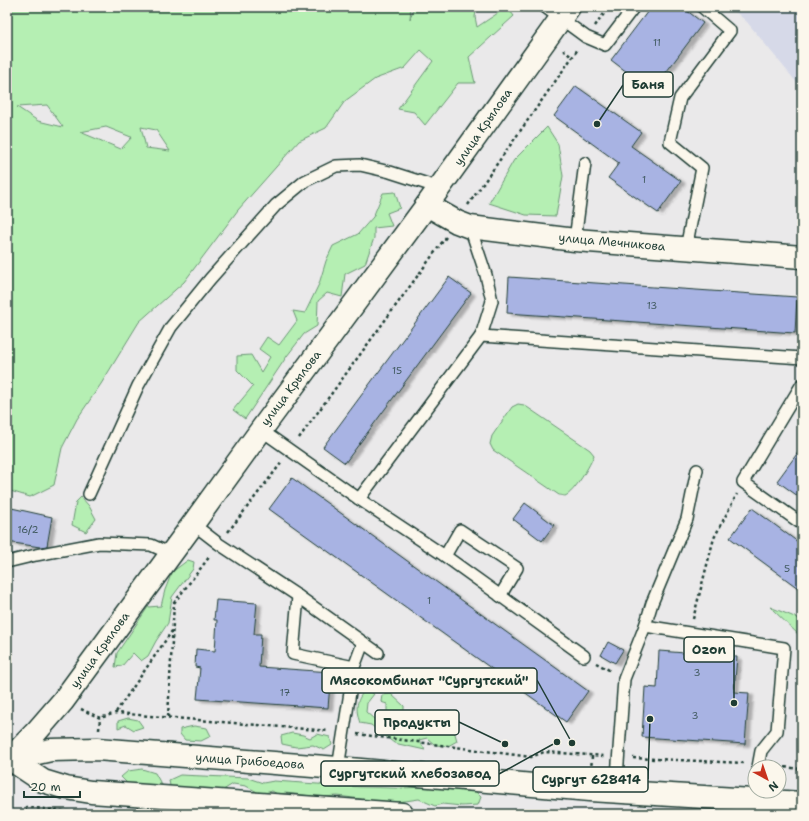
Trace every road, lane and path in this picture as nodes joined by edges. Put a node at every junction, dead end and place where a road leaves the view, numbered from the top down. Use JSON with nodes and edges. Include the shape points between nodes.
{"nodes":[{"id":1,"x":609,"y":7,"type":"edge"},
{"id":2,"x":634,"y":7,"type":"edge"},
{"id":3,"x":702,"y":7,"type":"edge"},
{"id":4,"x":558,"y":11,"type":"edge"},
{"id":5,"x":586,"y":37,"type":"junction"},
{"id":6,"x":585,"y":163,"type":"dead end"},
{"id":7,"x":440,"y":188,"type":"junction"},
{"id":8,"x":427,"y":205,"type":"junction"},
{"id":9,"x":464,"y":224,"type":"junction"},
{"id":10,"x":575,"y":240,"type":"junction"},
{"id":11,"x":686,"y":248,"type":"junction"},
{"id":12,"x":802,"y":257,"type":"edge"},
{"id":13,"x":481,"y":336,"type":"junction"},
{"id":14,"x":802,"y":358,"type":"edge"},
{"id":15,"x":802,"y":384,"type":"edge"},
{"id":16,"x":261,"y":430,"type":"junction"},
{"id":17,"x":290,"y":451,"type":"junction"},
{"id":18,"x":697,"y":470,"type":"dead end"},
{"id":19,"x":743,"y":482,"type":"junction"},
{"id":20,"x":89,"y":494,"type":"dead end"},
{"id":21,"x":359,"y":499,"type":"junction"},
{"id":22,"x":193,"y":524,"type":"junction"},
{"id":23,"x":802,"y":524,"type":"edge"},
{"id":24,"x":219,"y":544,"type":"junction"},
{"id":25,"x":171,"y":554,"type":"junction"},
{"id":26,"x":444,"y":556,"type":"junction"},
{"id":27,"x":7,"y":562,"type":"edge"},
{"id":28,"x":298,"y":596,"type":"junction"},
{"id":29,"x":500,"y":596,"type":"junction"},
{"id":30,"x":645,"y":626,"type":"junction"},
{"id":31,"x":173,"y":630,"type":"junction"},
{"id":32,"x":689,"y":633,"type":"junction"},
{"id":33,"x":364,"y":642,"type":"junction"},
{"id":34,"x":378,"y":653,"type":"dead end"},
{"id":35,"x":584,"y":656,"type":"joint"},
{"id":36,"x":354,"y":667,"type":"junction"},
{"id":37,"x":624,"y":679,"type":"junction"},
{"id":38,"x":63,"y":701,"type":"junction"},
{"id":39,"x":116,"y":713,"type":"junction"},
{"id":40,"x":168,"y":717,"type":"junction"},
{"id":41,"x":344,"y":733,"type":"junction"},
{"id":42,"x":618,"y":757,"type":"junction"},
{"id":43,"x":759,"y":759,"type":"edge"},
{"id":44,"x":8,"y":761,"type":"edge"},
{"id":45,"x":747,"y":765,"type":"edge"},
{"id":46,"x":338,"y":768,"type":"junction"},
{"id":47,"x":787,"y":768,"type":"edge"},
{"id":48,"x":802,"y":769,"type":"edge"},
{"id":49,"x":616,"y":791,"type":"junction"},
{"id":50,"x":747,"y":794,"type":"edge"},
{"id":51,"x":781,"y":799,"type":"edge"},
{"id":52,"x":802,"y":803,"type":"edge"},
{"id":53,"x":23,"y":814,"type":"edge"},
{"id":54,"x":87,"y":814,"type":"edge"},
{"id":55,"x":402,"y":814,"type":"edge"}],
"edges":[{"from":1,"to":5,"type":"path"},
{"from":2,"to":5,"type":"lane","via":[[605,45]]},
{"from":3,"to":11,"type":"lane","via":[[730,31],[680,98],[670,142],[702,168]]},
{"from":4,"to":5,"type":"lane"},
{"from":4,"to":7,"type":"street","name":"улица Крылова"},
{"from":5,"to":9,"type":"path"},
{"from":6,"to":10,"type":"lane"},
{"from":7,"to":8,"type":"street","name":"улица Крылова"},
{"from":7,"to":20,"type":"lane","via":[[360,165],[336,166],[305,181],[276,205],[171,327],[138,386]]},
{"from":8,"to":9,"type":"street","name":"улица Мечникова"},
{"from":8,"to":16,"type":"street","name":"улица Крылова"},
{"from":9,"to":10,"type":"street","name":"улица Мечникова"},
{"from":9,"to":13,"type":"lane","via":[[486,275],[492,301]]},
{"from":9,"to":17,"type":"path"},
{"from":10,"to":11,"type":"street","name":"улица Мечникова"},
{"from":11,"to":12,"type":"street","name":"улица Мечникова"},
{"from":13,"to":14,"type":"lane"},
{"from":13,"to":21,"type":"lane"},
{"from":15,"to":19,"type":"lane"},
{"from":16,"to":17,"type":"lane"},
{"from":16,"to":22,"type":"street","name":"улица Крылова"},
{"from":17,"to":21,"type":"lane"},
{"from":17,"to":24,"type":"path"},
{"from":18,"to":30,"type":"lane","via":[[687,519]]},
{"from":19,"to":23,"type":"lane"},
{"from":19,"to":32,"type":"path","via":[[714,538]]},
{"from":21,"to":26,"type":"lane"},
{"from":22,"to":24,"type":"lane"},
{"from":22,"to":25,"type":"street","name":"улица Крылова"},
{"from":24,"to":28,"type":"lane"},
{"from":24,"to":31,"type":"path","via":[[174,603]]},
{"from":25,"to":27,"type":"lane","via":[[151,545],[99,543]]},
{"from":25,"to":38,"type":"street","name":"улица Крылова"},
{"from":26,"to":29,"type":"lane"},
{"from":26,"to":29,"type":"lane","via":[[460,530],[517,568]]},
{"from":28,"to":33,"type":"lane"},
{"from":28,"to":36,"type":"lane","via":[[293,654]]},
{"from":29,"to":35,"type":"lane"},
{"from":30,"to":32,"type":"lane"},
{"from":30,"to":37,"type":"lane"},
{"from":31,"to":39,"type":"path"},
{"from":31,"to":40,"type":"path"},
{"from":32,"to":43,"type":"lane","via":[[784,648],[777,731],[761,751]]},
{"from":33,"to":34,"type":"lane"},
{"from":33,"to":36,"type":"lane"},
{"from":35,"to":37,"type":"path"},
{"from":36,"to":41,"type":"lane"},
{"from":37,"to":42,"type":"lane"},
{"from":38,"to":39,"type":"path","via":[[100,718]]},
{"from":38,"to":44,"type":"street","name":"улица Крылова"},
{"from":39,"to":40,"type":"path"},
{"from":40,"to":41,"type":"path"},
{"from":41,"to":42,"type":"path","via":[[531,756],[544,752]]},
{"from":41,"to":46,"type":"lane"},
{"from":42,"to":45,"type":"path"},
{"from":42,"to":49,"type":"lane"},
{"from":44,"to":46,"type":"street","name":"улица Грибоедова","via":[[51,750],[97,749]]},
{"from":44,"to":55,"type":"street","via":[[43,781],[91,792]]},
{"from":46,"to":49,"type":"street","name":"улица Грибоедова"},
{"from":47,"to":48,"type":"path"},
{"from":49,"to":50,"type":"street","name":"улица Грибоедова"},
{"from":51,"to":52,"type":"street","name":"улица Грибоедова"},
{"from":53,"to":54,"type":"path","via":[[27,807]]}]}
